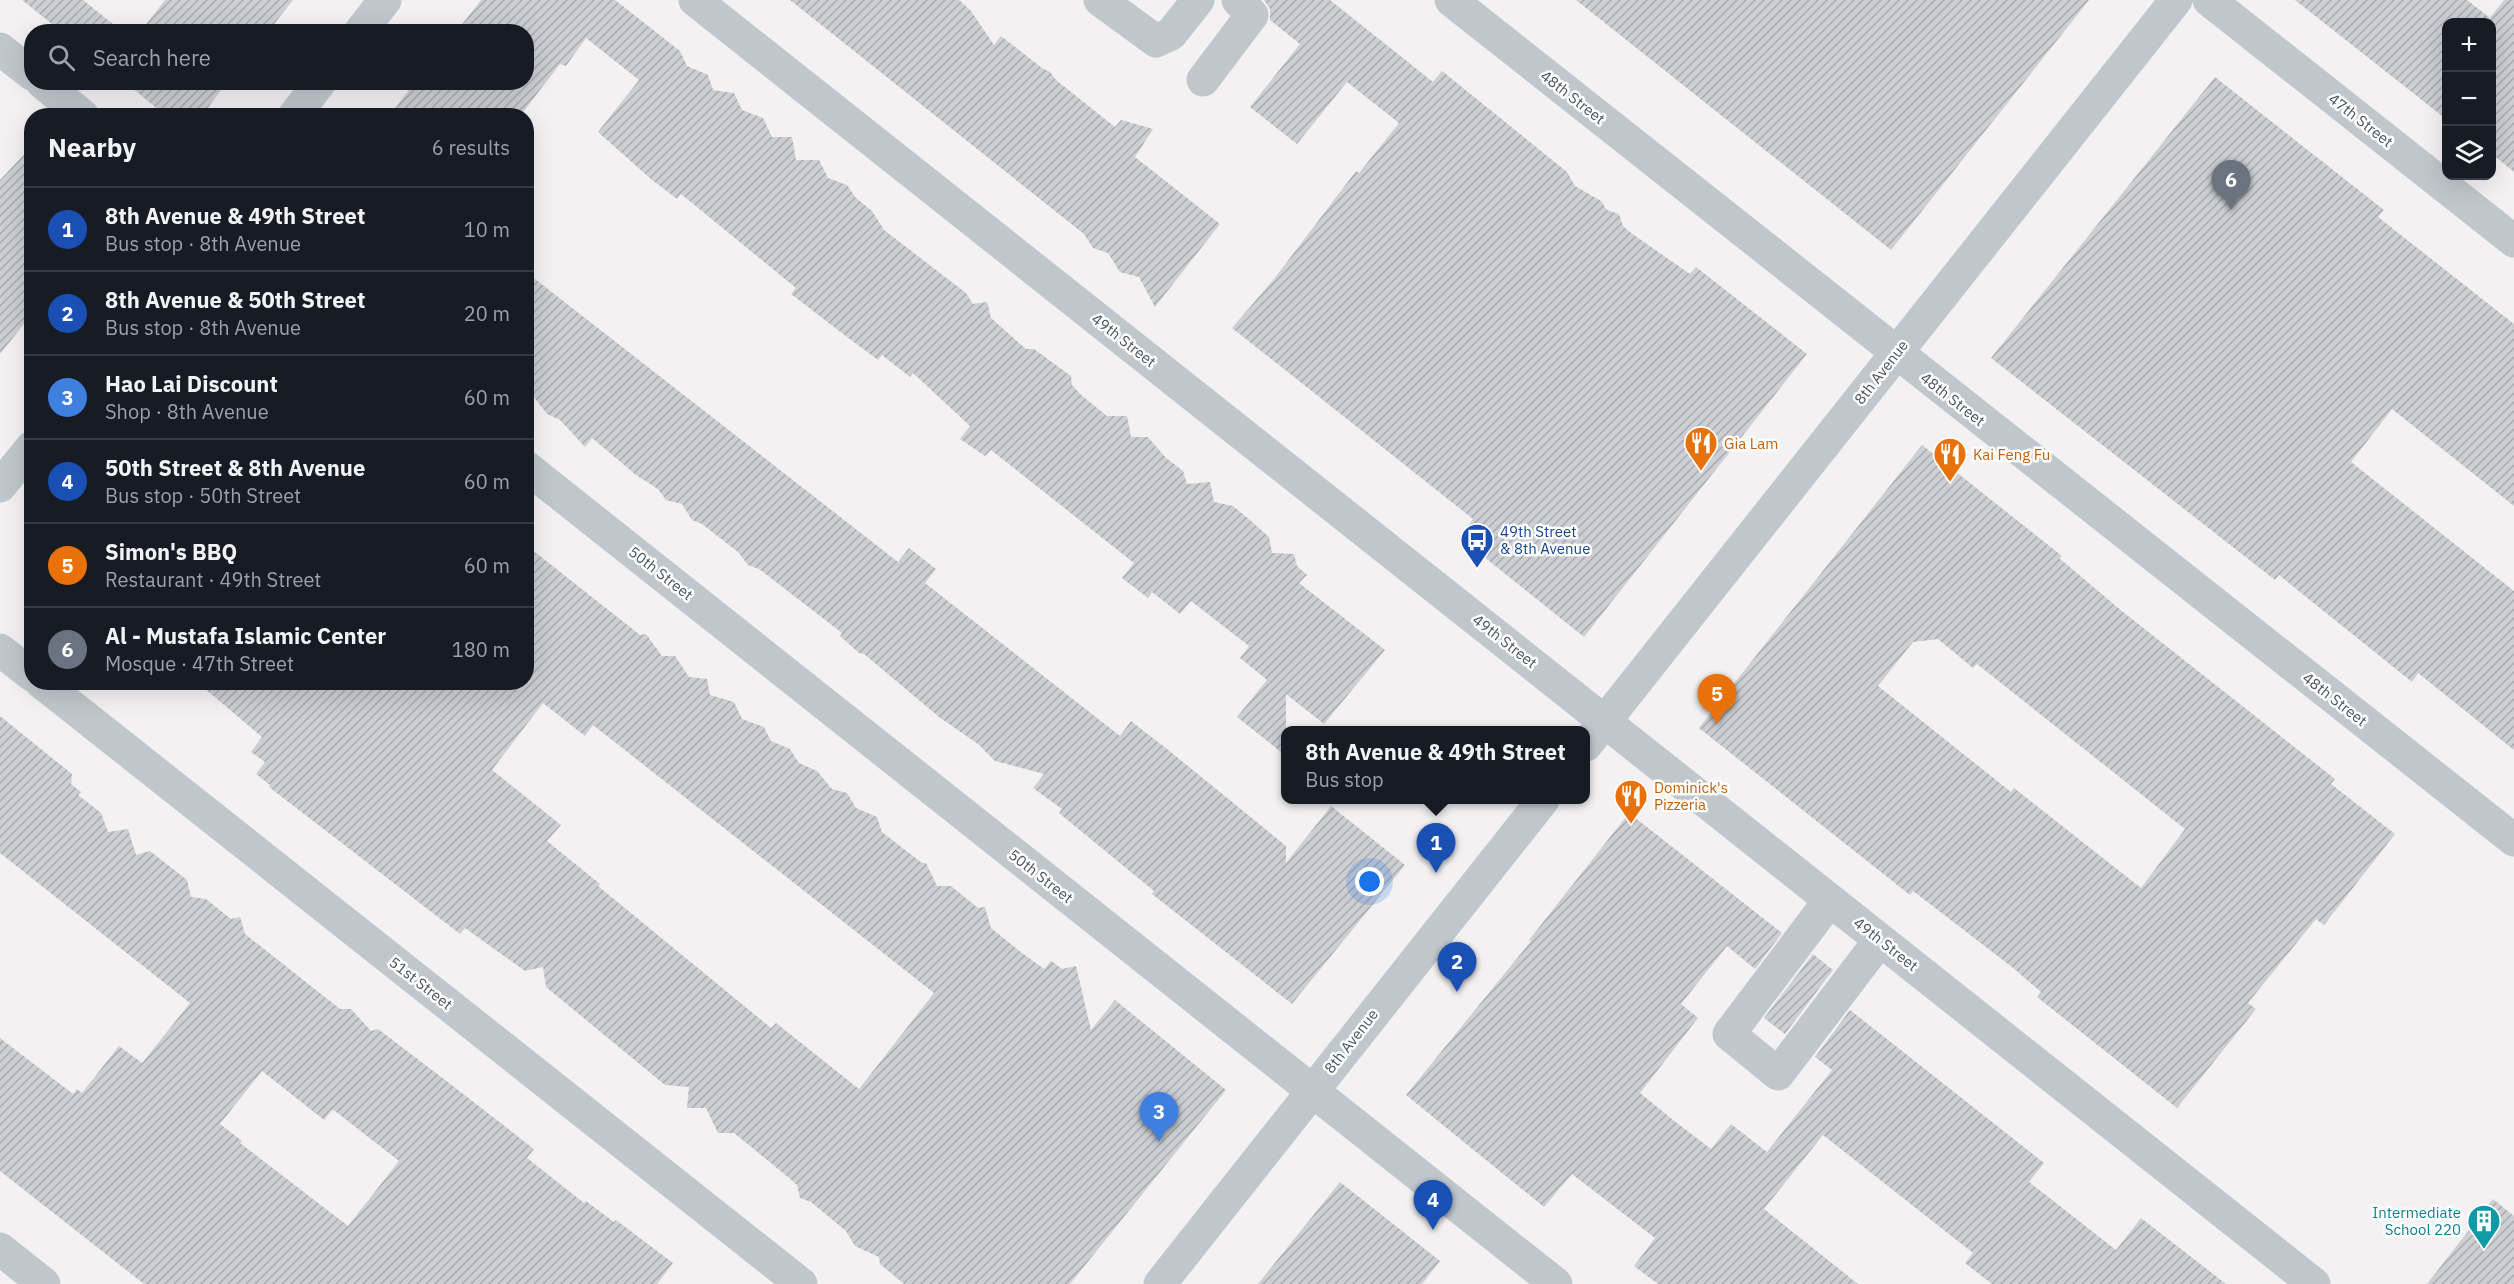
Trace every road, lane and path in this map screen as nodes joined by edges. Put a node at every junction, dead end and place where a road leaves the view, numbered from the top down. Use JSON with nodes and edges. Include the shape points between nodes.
{"nodes":[{"id":1,"x":385,"y":0,"type":"edge"},
{"id":2,"x":695,"y":0,"type":"edge"},
{"id":3,"x":1100,"y":0,"type":"edge"},
{"id":4,"x":1198,"y":0,"type":"edge"},
{"id":5,"x":1239,"y":0,"type":"edge"},
{"id":6,"x":1451,"y":0,"type":"edge"},
{"id":7,"x":2176,"y":0,"type":"edge"},
{"id":8,"x":2209,"y":0,"type":"edge"},
{"id":9,"x":366,"y":24,"type":"edge"},
{"id":10,"x":0,"y":49,"type":"edge"},
{"id":11,"x":24,"y":68,"type":"edge"},
{"id":12,"x":1203,"y":80,"type":"dead end"},
{"id":13,"x":52,"y":90,"type":"edge"},
{"id":14,"x":314,"y":90,"type":"edge"},
{"id":15,"x":73,"y":108,"type":"edge"},
{"id":16,"x":300,"y":108,"type":"edge"},
{"id":17,"x":2514,"y":241,"type":"edge"},
{"id":18,"x":1896,"y":353,"type":"junction"},
{"id":19,"x":24,"y":457,"type":"edge"},
{"id":20,"x":534,"y":473,"type":"edge"},
{"id":21,"x":0,"y":486,"type":"edge"},
{"id":22,"x":0,"y":650,"type":"edge"},
{"id":23,"x":24,"y":669,"type":"edge"},
{"id":24,"x":50,"y":690,"type":"edge"},
{"id":25,"x":1587,"y":726,"type":"edge"},
{"id":26,"x":1596,"y":733,"type":"edge"},
{"id":27,"x":1540,"y":804,"type":"edge"},
{"id":28,"x":2514,"y":840,"type":"edge"},
{"id":29,"x":1830,"y":900,"type":"junction"},
{"id":30,"x":1880,"y":940,"type":"junction"},
{"id":31,"x":1312,"y":1090,"type":"junction"},
{"id":32,"x":0,"y":1250,"type":"edge"},
{"id":33,"x":44,"y":1284,"type":"edge"},
{"id":34,"x":801,"y":1284,"type":"edge"},
{"id":35,"x":1160,"y":1284,"type":"edge"},
{"id":36,"x":1556,"y":1284,"type":"edge"},
{"id":37,"x":2314,"y":1284,"type":"edge"}],
"edges":[{"from":1,"to":9,"type":"street"},
{"from":2,"to":25,"type":"street","name":"49th Street"},
{"from":3,"to":4,"type":"street","via":[[1156,41],[1171,34]]},
{"from":5,"to":12,"type":"street","via":[[1252,15]]},
{"from":6,"to":18,"type":"street","name":"48th Street"},
{"from":7,"to":18,"type":"street","name":"8th Avenue"},
{"from":8,"to":17,"type":"street","name":"47th Street"},
{"from":10,"to":11,"type":"street"},
{"from":13,"to":15,"type":"street"},
{"from":14,"to":16,"type":"street"},
{"from":18,"to":26,"type":"street","name":"8th Avenue"},
{"from":18,"to":28,"type":"street","name":"48th Street"},
{"from":19,"to":21,"type":"street"},
{"from":20,"to":31,"type":"street","name":"50th Street"},
{"from":22,"to":23,"type":"street"},
{"from":24,"to":34,"type":"street","name":"51st Street"},
{"from":26,"to":29,"type":"street","name":"49th Street"},
{"from":27,"to":31,"type":"street","name":"8th Avenue"},
{"from":29,"to":30,"type":"street","name":"49th Street"},
{"from":29,"to":30,"type":"street","via":[[1729,1034],[1778,1074]]},
{"from":30,"to":37,"type":"street","name":"49th Street"},
{"from":31,"to":35,"type":"street","name":"8th Avenue"},
{"from":31,"to":36,"type":"street","name":"50th Street"},
{"from":32,"to":33,"type":"street"}]}
